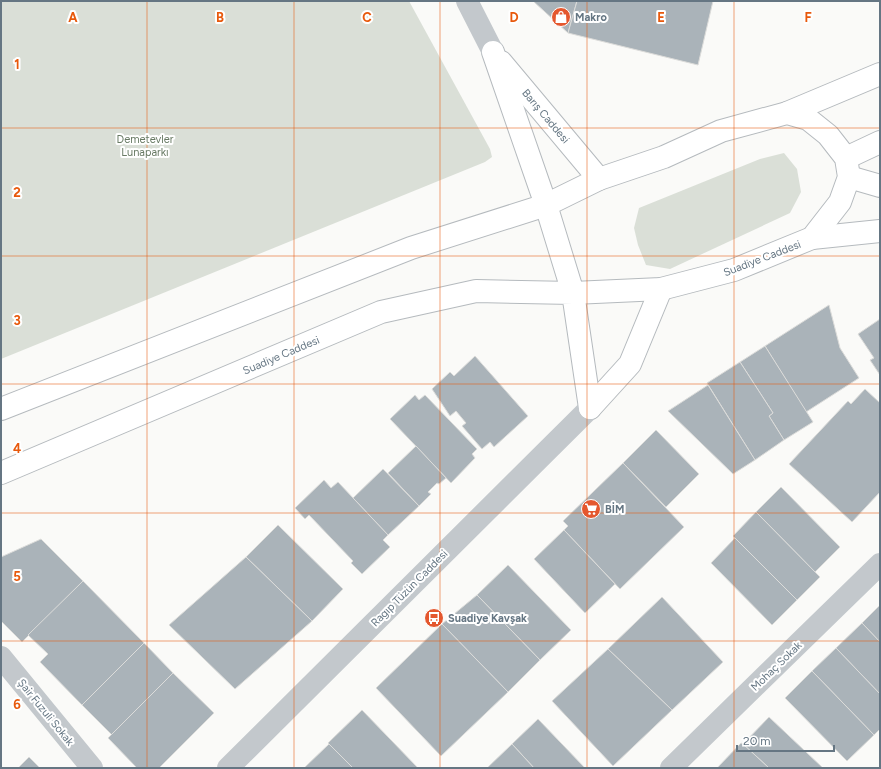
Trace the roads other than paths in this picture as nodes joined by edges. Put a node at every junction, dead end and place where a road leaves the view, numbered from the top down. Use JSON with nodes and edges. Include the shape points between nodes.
{"nodes":[{"id":1,"x":467,"y":1,"type":"edge"},
{"id":2,"x":493,"y":52,"type":"junction"},
{"id":3,"x":880,"y":74,"type":"edge"},
{"id":4,"x":787,"y":113,"type":"junction"},
{"id":5,"x":880,"y":142,"type":"edge"},
{"id":6,"x":848,"y":167,"type":"junction"},
{"id":7,"x":599,"y":179,"type":"junction"},
{"id":8,"x":880,"y":186,"type":"edge"},
{"id":9,"x":546,"y":205,"type":"junction"},
{"id":10,"x":880,"y":231,"type":"edge"},
{"id":11,"x":812,"y":238,"type":"junction"},
{"id":12,"x":661,"y":289,"type":"junction"},
{"id":13,"x":573,"y":293,"type":"junction"},
{"id":14,"x":590,"y":408,"type":"junction"},
{"id":15,"x":1,"y":409,"type":"edge"},
{"id":16,"x":1,"y":473,"type":"edge"},
{"id":17,"x":880,"y":564,"type":"edge"},
{"id":18,"x":1,"y":657,"type":"edge"},
{"id":19,"x":92,"y":768,"type":"edge"},
{"id":20,"x":228,"y":768,"type":"edge"},
{"id":21,"x":671,"y":768,"type":"edge"}],
"edges":[{"from":1,"to":2,"type":"street","name":"Barış Caddesi"},
{"from":2,"to":7,"type":"main road","name":"Barış Caddesi"},
{"from":2,"to":9,"type":"main road","name":"Barış Caddesi"},
{"from":3,"to":4,"type":"main road"},
{"from":4,"to":6,"type":"main road","via":[[808,119],[828,136]]},
{"from":4,"to":7,"type":"main road","via":[[721,131],[664,157]]},
{"from":5,"to":6,"type":"main road"},
{"from":6,"to":8,"type":"main road"},
{"from":6,"to":11,"type":"main road","name":"Suadiye Caddesi","via":[[840,202]]},
{"from":7,"to":9,"type":"main road"},
{"from":9,"to":13,"type":"main road"},
{"from":9,"to":15,"type":"main road","via":[[411,248]]},
{"from":10,"to":11,"type":"main road"},
{"from":11,"to":12,"type":"main road","name":"Suadiye Caddesi","via":[[734,270]]},
{"from":12,"to":13,"type":"main road","name":"Suadiye Caddesi"},
{"from":12,"to":14,"type":"main road","name":"Ragıp Tüzün Caddesi","via":[[630,364]]},
{"from":13,"to":14,"type":"main road"},
{"from":13,"to":16,"type":"main road","name":"Suadiye Caddesi","via":[[476,291],[381,312]]},
{"from":14,"to":20,"type":"street","name":"Ragıp Tüzün Caddesi"},
{"from":17,"to":21,"type":"street","name":"Mohaç Sokak"},
{"from":18,"to":19,"type":"street","name":"Şair Fuzuli Sokak"}]}
